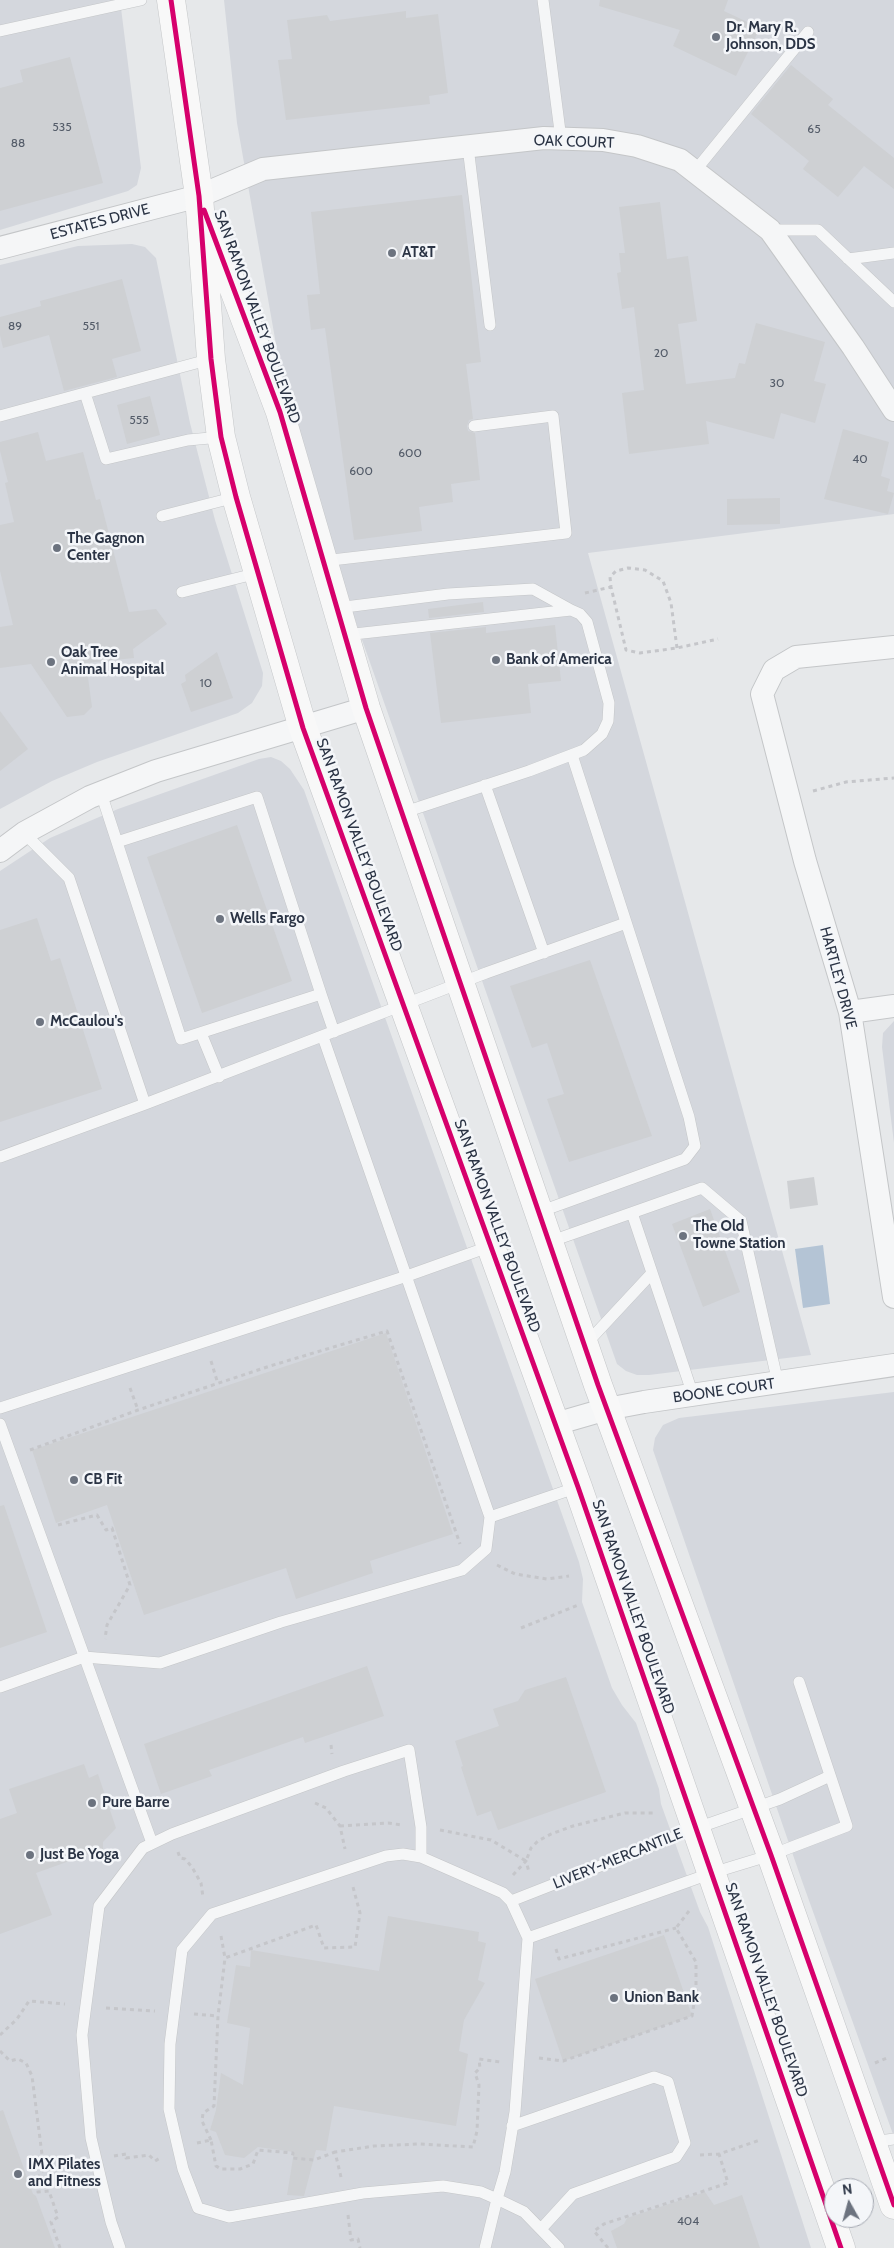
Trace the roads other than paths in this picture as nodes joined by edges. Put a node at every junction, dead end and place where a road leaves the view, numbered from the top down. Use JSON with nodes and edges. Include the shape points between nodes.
{"nodes":[{"id":1,"x":141,"y":0,"type":"edge"},
{"id":2,"x":171,"y":0,"type":"edge"},
{"id":3,"x":543,"y":0,"type":"edge"},
{"id":4,"x":0,"y":30,"type":"edge"},
{"id":5,"x":808,"y":32,"type":"dead end"},
{"id":6,"x":560,"y":139,"type":"junction"},
{"id":7,"x":468,"y":147,"type":"junction"},
{"id":8,"x":695,"y":171,"type":"junction"},
{"id":9,"x":199,"y":196,"type":"junction"},
{"id":10,"x":770,"y":230,"type":"junction"},
{"id":11,"x":0,"y":248,"type":"edge"},
{"id":12,"x":894,"y":252,"type":"edge"},
{"id":13,"x":848,"y":259,"type":"junction"},
{"id":14,"x":894,"y":302,"type":"edge"},
{"id":15,"x":490,"y":324,"type":"dead end"},
{"id":16,"x":211,"y":359,"type":"junction"},
{"id":17,"x":85,"y":393,"type":"junction"},
{"id":18,"x":894,"y":410,"type":"edge"},
{"id":19,"x":0,"y":416,"type":"edge"},
{"id":20,"x":474,"y":426,"type":"dead end"},
{"id":21,"x":221,"y":438,"type":"junction"},
{"id":22,"x":236,"y":497,"type":"junction"},
{"id":23,"x":162,"y":516,"type":"dead end"},
{"id":24,"x":323,"y":561,"type":"junction"},
{"id":25,"x":258,"y":572,"type":"junction"},
{"id":26,"x":182,"y":592,"type":"dead end"},
{"id":27,"x":337,"y":608,"type":"junction"},
{"id":28,"x":571,"y":610,"type":"junction"},
{"id":29,"x":345,"y":635,"type":"junction"},
{"id":30,"x":894,"y":646,"type":"edge"},
{"id":31,"x":366,"y":708,"type":"junction"},
{"id":32,"x":303,"y":728,"type":"junction"},
{"id":33,"x":572,"y":754,"type":"junction"},
{"id":34,"x":484,"y":785,"type":"junction"},
{"id":35,"x":101,"y":792,"type":"junction"},
{"id":36,"x":402,"y":813,"type":"junction"},
{"id":37,"x":24,"y":833,"type":"junction"},
{"id":38,"x":117,"y":842,"type":"junction"},
{"id":39,"x":0,"y":851,"type":"edge"},
{"id":40,"x":626,"y":923,"type":"junction"},
{"id":41,"x":544,"y":953,"type":"junction"},
{"id":42,"x":460,"y":984,"type":"junction"},
{"id":43,"x":321,"y":994,"type":"junction"},
{"id":44,"x":404,"y":1006,"type":"junction"},
{"id":45,"x":894,"y":1006,"type":"edge"},
{"id":46,"x":850,"y":1012,"type":"junction"},
{"id":47,"x":334,"y":1032,"type":"junction"},
{"id":48,"x":201,"y":1033,"type":"junction"},
{"id":49,"x":322,"y":1037,"type":"junction"},
{"id":50,"x":219,"y":1077,"type":"junction"},
{"id":51,"x":145,"y":1104,"type":"junction"},
{"id":52,"x":0,"y":1157,"type":"edge"},
{"id":53,"x":539,"y":1212,"type":"junction"},
{"id":54,"x":632,"y":1213,"type":"junction"},
{"id":55,"x":549,"y":1242,"type":"junction"},
{"id":56,"x":491,"y":1246,"type":"junction"},
{"id":57,"x":652,"y":1273,"type":"junction"},
{"id":58,"x":407,"y":1276,"type":"junction"},
{"id":59,"x":894,"y":1297,"type":"edge"},
{"id":60,"x":585,"y":1344,"type":"junction"},
{"id":61,"x":894,"y":1365,"type":"edge"},
{"id":62,"x":778,"y":1383,"type":"junction"},
{"id":63,"x":693,"y":1395,"type":"junction"},
{"id":64,"x":0,"y":1408,"type":"edge"},
{"id":65,"x":607,"y":1409,"type":"junction"},
{"id":66,"x":0,"y":1424,"type":"edge"},
{"id":67,"x":555,"y":1424,"type":"junction"},
{"id":68,"x":578,"y":1487,"type":"junction"},
{"id":69,"x":490,"y":1516,"type":"junction"},
{"id":70,"x":84,"y":1657,"type":"junction"},
{"id":71,"x":799,"y":1682,"type":"dead end"},
{"id":72,"x":0,"y":1686,"type":"edge"},
{"id":73,"x":830,"y":1776,"type":"junction"},
{"id":74,"x":754,"y":1808,"type":"junction"},
{"id":75,"x":696,"y":1828,"type":"junction"},
{"id":76,"x":152,"y":1844,"type":"junction"},
{"id":77,"x":771,"y":1855,"type":"junction"},
{"id":78,"x":421,"y":1857,"type":"junction"},
{"id":79,"x":712,"y":1873,"type":"junction"},
{"id":80,"x":511,"y":1901,"type":"junction"},
{"id":81,"x":528,"y":1938,"type":"junction"},
{"id":82,"x":512,"y":2126,"type":"junction"},
{"id":83,"x":883,"y":2140,"type":"edge"},
{"id":84,"x":496,"y":2199,"type":"junction"},
{"id":85,"x":894,"y":2205,"type":"edge"},
{"id":86,"x":541,"y":2229,"type":"junction"},
{"id":87,"x":120,"y":2248,"type":"edge"},
{"id":88,"x":485,"y":2248,"type":"edge"},
{"id":89,"x":559,"y":2248,"type":"edge"},
{"id":90,"x":841,"y":2248,"type":"edge"}],
"edges":[{"from":1,"to":4,"type":"lane"},
{"from":2,"to":9,"type":"main road","name":"SAN RAMON VALLEY BOULEVARD"},
{"from":3,"to":6,"type":"lane"},
{"from":5,"to":8,"type":"lane"},
{"from":6,"to":7,"type":"street","name":"OAK COURT"},
{"from":6,"to":8,"type":"street","name":"OAK COURT","via":[[603,140],[637,146],[680,160]]},
{"from":7,"to":9,"type":"street","name":"OAK COURT","via":[[263,170]]},
{"from":7,"to":15,"type":"lane"},
{"from":8,"to":10,"type":"street","name":"OAK COURT"},
{"from":9,"to":11,"type":"street","name":"ESTATES DRIVE"},
{"from":9,"to":16,"type":"main road","name":"SAN RAMON VALLEY BOULEVARD"},
{"from":9,"to":24,"type":"main road","name":"SAN RAMON VALLEY BOULEVARD","via":[[280,412]]},
{"from":10,"to":13,"type":"lane","via":[[818,230]]},
{"from":10,"to":18,"type":"street","name":"OAK COURT"},
{"from":12,"to":13,"type":"lane"},
{"from":13,"to":14,"type":"lane"},
{"from":16,"to":17,"type":"lane"},
{"from":16,"to":21,"type":"main road","name":"SAN RAMON VALLEY BOULEVARD"},
{"from":17,"to":19,"type":"lane"},
{"from":17,"to":21,"type":"lane","via":[[106,459],[188,440]]},
{"from":20,"to":24,"type":"lane","via":[[553,416],[566,533]]},
{"from":21,"to":22,"type":"main road","name":"SAN RAMON VALLEY BOULEVARD"},
{"from":22,"to":23,"type":"lane"},
{"from":22,"to":25,"type":"main road","name":"SAN RAMON VALLEY BOULEVARD"},
{"from":24,"to":27,"type":"main road","name":"SAN RAMON VALLEY BOULEVARD"},
{"from":25,"to":26,"type":"lane"},
{"from":25,"to":32,"type":"main road","name":"SAN RAMON VALLEY BOULEVARD"},
{"from":27,"to":28,"type":"lane","via":[[448,594],[533,589]]},
{"from":27,"to":29,"type":"main road","name":"SAN RAMON VALLEY BOULEVARD"},
{"from":28,"to":29,"type":"lane"},
{"from":28,"to":33,"type":"lane","via":[[587,622],[609,703],[608,721],[602,734],[584,750]]},
{"from":29,"to":31,"type":"main road","name":"SAN RAMON VALLEY BOULEVARD"},
{"from":30,"to":46,"type":"street","name":"HARTLEY DRIVE","via":[[796,657],[774,670],[762,694],[805,861]]},
{"from":31,"to":32,"type":"street"},
{"from":31,"to":36,"type":"main road","name":"SAN RAMON VALLEY BOULEVARD"},
{"from":32,"to":35,"type":"street","via":[[156,771]]},
{"from":32,"to":44,"type":"main road","name":"SAN RAMON VALLEY BOULEVARD"},
{"from":33,"to":34,"type":"lane"},
{"from":33,"to":40,"type":"lane"},
{"from":34,"to":36,"type":"lane"},
{"from":34,"to":41,"type":"lane"},
{"from":35,"to":37,"type":"street"},
{"from":35,"to":38,"type":"lane"},
{"from":36,"to":42,"type":"main road","name":"SAN RAMON VALLEY BOULEVARD"},
{"from":37,"to":39,"type":"street"},
{"from":37,"to":51,"type":"lane","via":[[69,878]]},
{"from":38,"to":43,"type":"lane","via":[[257,796]]},
{"from":38,"to":48,"type":"lane","via":[[181,1039]]},
{"from":40,"to":41,"type":"lane"},
{"from":40,"to":53,"type":"lane","via":[[689,1117],[695,1146],[686,1159]]},
{"from":41,"to":42,"type":"lane"},
{"from":42,"to":44,"type":"lane"},
{"from":42,"to":53,"type":"main road","name":"SAN RAMON VALLEY BOULEVARD"},
{"from":43,"to":47,"type":"lane"},
{"from":43,"to":48,"type":"lane"},
{"from":44,"to":47,"type":"lane"},
{"from":44,"to":56,"type":"main road","name":"SAN RAMON VALLEY BOULEVARD"},
{"from":45,"to":46,"type":"street"},
{"from":46,"to":59,"type":"street","name":"HARTLEY DRIVE"},
{"from":47,"to":49,"type":"lane"},
{"from":48,"to":50,"type":"lane"},
{"from":49,"to":50,"type":"lane"},
{"from":49,"to":58,"type":"lane"},
{"from":50,"to":51,"type":"lane"},
{"from":51,"to":52,"type":"lane"},
{"from":53,"to":55,"type":"main road","name":"SAN RAMON VALLEY BOULEVARD"},
{"from":54,"to":55,"type":"lane"},
{"from":54,"to":57,"type":"lane"},
{"from":54,"to":62,"type":"lane","via":[[702,1188],[741,1221]]},
{"from":55,"to":60,"type":"main road","name":"SAN RAMON VALLEY BOULEVARD"},
{"from":56,"to":58,"type":"lane"},
{"from":56,"to":67,"type":"main road","name":"SAN RAMON VALLEY BOULEVARD"},
{"from":57,"to":60,"type":"lane"},
{"from":57,"to":63,"type":"lane"},
{"from":58,"to":64,"type":"lane"},
{"from":58,"to":69,"type":"lane"},
{"from":60,"to":65,"type":"main road","name":"SAN RAMON VALLEY BOULEVARD"},
{"from":61,"to":62,"type":"street","name":"BOONE COURT"},
{"from":62,"to":63,"type":"street","name":"BOONE COURT"},
{"from":63,"to":65,"type":"street","name":"BOONE COURT"},
{"from":65,"to":67,"type":"street","name":"BOONE COURT"},
{"from":65,"to":74,"type":"main road","name":"SAN RAMON VALLEY BOULEVARD"},
{"from":66,"to":70,"type":"lane"},
{"from":67,"to":68,"type":"main road","name":"SAN RAMON VALLEY BOULEVARD"},
{"from":68,"to":69,"type":"lane"},
{"from":68,"to":75,"type":"main road","name":"SAN RAMON VALLEY BOULEVARD"},
{"from":69,"to":70,"type":"lane","via":[[486,1549],[462,1570],[281,1622],[160,1663]]},
{"from":70,"to":72,"type":"lane"},
{"from":70,"to":76,"type":"lane"},
{"from":71,"to":73,"type":"lane"},
{"from":73,"to":74,"type":"lane","name":"LIVERY-MERCANTILE"},
{"from":73,"to":77,"type":"lane","via":[[847,1826]]},
{"from":74,"to":75,"type":"lane","name":"LIVERY-MERCANTILE"},
{"from":74,"to":77,"type":"main road","name":"SAN RAMON VALLEY BOULEVARD"},
{"from":75,"to":79,"type":"main road","name":"SAN RAMON VALLEY BOULEVARD"},
{"from":75,"to":80,"type":"lane","name":"LIVERY-MERCANTILE"},
{"from":76,"to":78,"type":"lane","via":[[172,1834],[409,1750],[421,1827]]},
{"from":76,"to":87,"type":"lane","via":[[143,1848],[99,1906],[82,2035],[91,2138]]},
{"from":77,"to":79,"type":"lane"},
{"from":77,"to":83,"type":"main road","name":"SAN RAMON VALLEY BOULEVARD"},
{"from":78,"to":80,"type":"lane","via":[[503,1893]]},
{"from":78,"to":84,"type":"lane","via":[[386,1856],[212,1914],[182,1950],[170,2044],[169,2109],[183,2169],[198,2208],[230,2217],[354,2195],[443,2186],[481,2192]]},
{"from":79,"to":81,"type":"lane"},
{"from":79,"to":90,"type":"main road","name":"SAN RAMON VALLEY BOULEVARD"},
{"from":80,"to":81,"type":"lane"},
{"from":81,"to":82,"type":"lane"},
{"from":82,"to":84,"type":"lane","via":[[505,2172]]},
{"from":82,"to":86,"type":"lane","via":[[654,2077],[668,2082],[683,2135],[685,2143],[676,2157],[573,2194]]},
{"from":83,"to":85,"type":"main road","name":"SAN RAMON VALLEY BOULEVARD"},
{"from":84,"to":86,"type":"lane","via":[[524,2212]]},
{"from":84,"to":88,"type":"lane"},
{"from":86,"to":89,"type":"lane"}]}
